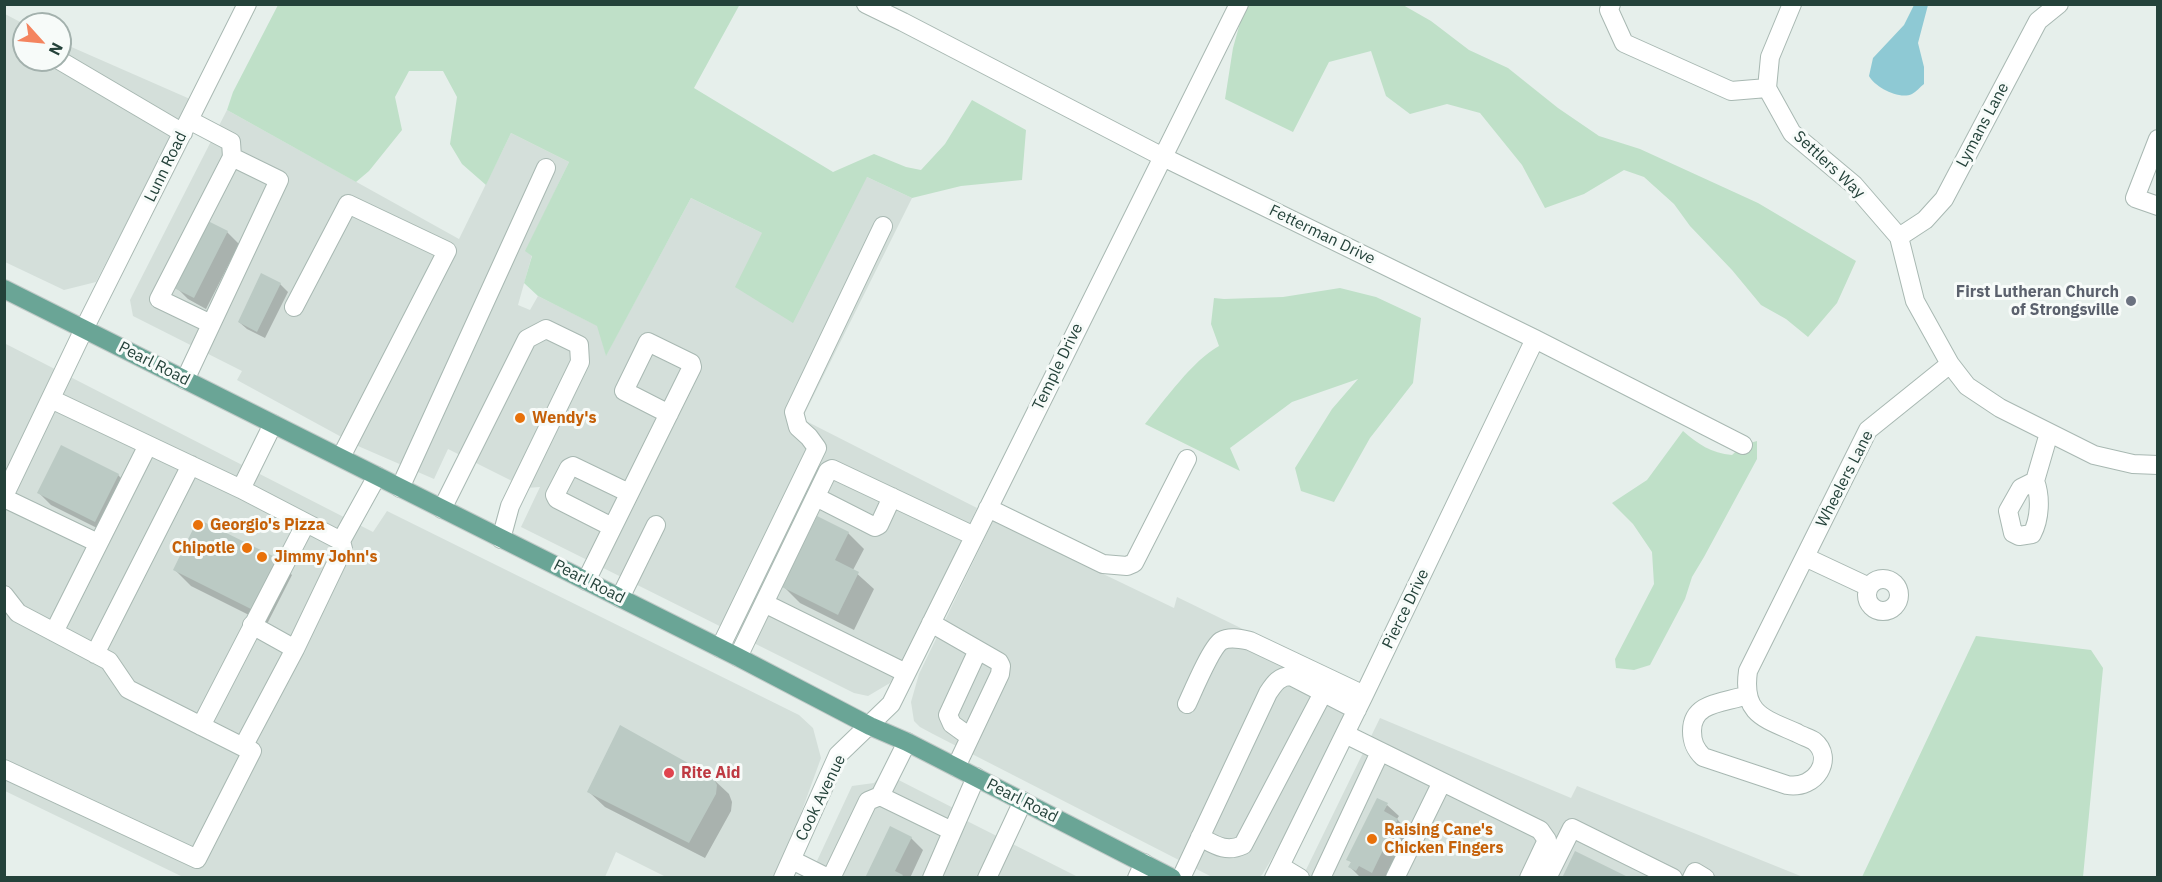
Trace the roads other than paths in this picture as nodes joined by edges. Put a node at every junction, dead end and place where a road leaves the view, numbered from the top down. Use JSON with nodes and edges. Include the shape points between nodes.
{"nodes":[{"id":1,"x":247,"y":4,"type":"edge"},
{"id":2,"x":866,"y":4,"type":"edge"},
{"id":3,"x":1239,"y":4,"type":"edge"},
{"id":4,"x":1611,"y":4,"type":"edge"},
{"id":5,"x":1792,"y":4,"type":"edge"},
{"id":6,"x":2059,"y":4,"type":"edge"},
{"id":7,"x":72,"y":67,"type":"edge"},
{"id":8,"x":1767,"y":88,"type":"junction"},
{"id":9,"x":186,"y":127,"type":"junction"},
{"id":10,"x":2157,"y":139,"type":"edge"},
{"id":11,"x":232,"y":157,"type":"junction"},
{"id":12,"x":1163,"y":157,"type":"junction"},
{"id":13,"x":546,"y":168,"type":"dead end"},
{"id":14,"x":2157,"y":206,"type":"edge"},
{"id":15,"x":884,"y":226,"type":"dead end"},
{"id":16,"x":1899,"y":237,"type":"junction"},
{"id":17,"x":4,"y":289,"type":"edge"},
{"id":18,"x":294,"y":307,"type":"dead end"},
{"id":19,"x":211,"y":324,"type":"junction"},
{"id":20,"x":84,"y":329,"type":"junction"},
{"id":21,"x":1535,"y":339,"type":"junction"},
{"id":22,"x":1950,"y":364,"type":"junction"},
{"id":23,"x":185,"y":380,"type":"junction"},
{"id":24,"x":51,"y":399,"type":"junction"},
{"id":25,"x":669,"y":414,"type":"dead end"},
{"id":26,"x":273,"y":424,"type":"junction"},
{"id":27,"x":2049,"y":433,"type":"junction"},
{"id":28,"x":148,"y":445,"type":"junction"},
{"id":29,"x":1743,"y":445,"type":"dead end"},
{"id":30,"x":341,"y":457,"type":"junction"},
{"id":31,"x":1187,"y":459,"type":"dead end"},
{"id":32,"x":191,"y":465,"type":"junction"},
{"id":33,"x":2157,"y":465,"type":"edge"},
{"id":34,"x":377,"y":476,"type":"junction"},
{"id":35,"x":2034,"y":481,"type":"dead end"},
{"id":36,"x":400,"y":488,"type":"junction"},
{"id":37,"x":241,"y":489,"type":"junction"},
{"id":38,"x":629,"y":493,"type":"junction"},
{"id":39,"x":4,"y":497,"type":"edge"},
{"id":40,"x":816,"y":497,"type":"junction"},
{"id":41,"x":892,"y":497,"type":"junction"},
{"id":42,"x":988,"y":508,"type":"junction"},
{"id":43,"x":442,"y":509,"type":"junction"},
{"id":44,"x":306,"y":523,"type":"junction"},
{"id":45,"x":656,"y":525,"type":"dead end"},
{"id":46,"x":612,"y":527,"type":"junction"},
{"id":47,"x":974,"y":536,"type":"junction"},
{"id":48,"x":501,"y":538,"type":"junction"},
{"id":49,"x":341,"y":541,"type":"junction"},
{"id":50,"x":98,"y":543,"type":"junction"},
{"id":51,"x":1805,"y":557,"type":"junction"},
{"id":52,"x":586,"y":581,"type":"junction"},
{"id":53,"x":1869,"y":588,"type":"dead end"},
{"id":54,"x":4,"y":596,"type":"edge"},
{"id":55,"x":620,"y":598,"type":"junction"},
{"id":56,"x":764,"y":603,"type":"junction"},
{"id":57,"x":931,"y":623,"type":"junction"},
{"id":58,"x":252,"y":625,"type":"junction"},
{"id":59,"x":54,"y":632,"type":"junction"},
{"id":60,"x":720,"y":648,"type":"junction"},
{"id":61,"x":295,"y":649,"type":"junction"},
{"id":62,"x":978,"y":650,"type":"junction"},
{"id":63,"x":95,"y":654,"type":"junction"},
{"id":64,"x":738,"y":657,"type":"junction"},
{"id":65,"x":906,"y":673,"type":"junction"},
{"id":66,"x":1323,"y":693,"type":"junction"},
{"id":67,"x":1747,"y":695,"type":"junction"},
{"id":68,"x":1361,"y":703,"type":"junction"},
{"id":69,"x":1187,"y":704,"type":"dead end"},
{"id":70,"x":201,"y":726,"type":"junction"},
{"id":71,"x":870,"y":726,"type":"junction"},
{"id":72,"x":1345,"y":734,"type":"junction"},
{"id":73,"x":970,"y":737,"type":"junction"},
{"id":74,"x":907,"y":742,"type":"junction"},
{"id":75,"x":243,"y":747,"type":"junction"},
{"id":76,"x":1380,"y":752,"type":"junction"},
{"id":77,"x":956,"y":767,"type":"junction"},
{"id":78,"x":4,"y":769,"type":"edge"},
{"id":79,"x":976,"y":777,"type":"junction"},
{"id":80,"x":1442,"y":782,"type":"junction"},
{"id":81,"x":880,"y":796,"type":"junction"},
{"id":82,"x":1023,"y":801,"type":"junction"},
{"id":83,"x":952,"y":831,"type":"junction"},
{"id":84,"x":1200,"y":837,"type":"junction"},
{"id":85,"x":792,"y":860,"type":"junction"},
{"id":86,"x":1140,"y":870,"type":"edge"},
{"id":87,"x":1277,"y":872,"type":"edge"},
{"id":88,"x":993,"y":876,"type":"edge"},
{"id":89,"x":783,"y":878,"type":"edge"},
{"id":90,"x":830,"y":878,"type":"edge"},
{"id":91,"x":932,"y":878,"type":"edge"},
{"id":92,"x":1172,"y":878,"type":"edge"},
{"id":93,"x":1181,"y":878,"type":"edge"},
{"id":94,"x":1300,"y":878,"type":"edge"},
{"id":95,"x":1321,"y":878,"type":"edge"},
{"id":96,"x":1395,"y":878,"type":"edge"},
{"id":97,"x":1529,"y":878,"type":"edge"},
{"id":98,"x":1547,"y":878,"type":"edge"},
{"id":99,"x":1673,"y":878,"type":"edge"},
{"id":100,"x":1692,"y":878,"type":"edge"},
{"id":101,"x":1705,"y":878,"type":"edge"}],
"edges":[{"from":1,"to":9,"type":"street","name":"Lunn Road"},
{"from":2,"to":12,"type":"street","name":"Fetterman Drive"},
{"from":3,"to":12,"type":"street","name":"Temple Drive"},
{"from":4,"to":8,"type":"street","via":[[1609,10],[1624,42],[1731,92]]},
{"from":5,"to":8,"type":"street","via":[[1770,57]]},
{"from":6,"to":16,"type":"street","name":"Lymans Lane","via":[[2038,21],[1944,199],[1925,220]]},
{"from":7,"to":9,"type":"street"},
{"from":8,"to":16,"type":"street","name":"Settlers Way","via":[[1792,133],[1854,185]]},
{"from":9,"to":11,"type":"street","via":[[231,142]]},
{"from":9,"to":20,"type":"street","name":"Lunn Road"},
{"from":10,"to":14,"type":"street","via":[[2135,198]]},
{"from":11,"to":19,"type":"street","via":[[279,180]]},
{"from":11,"to":19,"type":"street","via":[[159,299]]},
{"from":12,"to":21,"type":"street","name":"Fetterman Drive"},
{"from":12,"to":42,"type":"street","name":"Temple Drive"},
{"from":13,"to":36,"type":"street"},
{"from":15,"to":60,"type":"street","via":[[794,412],[798,427],[817,448]]},
{"from":16,"to":22,"type":"street","name":"Settlers Way","via":[[1915,302]]},
{"from":17,"to":20,"type":"main road","name":"Pearl Road"},
{"from":18,"to":30,"type":"street","via":[[348,204],[447,251]]},
{"from":19,"to":23,"type":"street"},
{"from":20,"to":23,"type":"main road","name":"Pearl Road"},
{"from":20,"to":24,"type":"street","name":"Lunn Road"},
{"from":21,"to":29,"type":"street","name":"Fetterman Drive"},
{"from":21,"to":68,"type":"street","name":"Pierce Drive"},
{"from":22,"to":27,"type":"street","name":"Settlers Way","via":[[1967,386]]},
{"from":22,"to":51,"type":"street","name":"Wheelers Lane","via":[[1868,430]]},
{"from":23,"to":26,"type":"main road","name":"Pearl Road"},
{"from":24,"to":28,"type":"street"},
{"from":24,"to":39,"type":"street","name":"Lunn Road"},
{"from":25,"to":38,"type":"street"},
{"from":26,"to":30,"type":"main road","name":"Pearl Road"},
{"from":26,"to":37,"type":"street"},
{"from":27,"to":33,"type":"street","name":"Settlers Way","via":[[2094,455]]},
{"from":27,"to":35,"type":"street"},
{"from":28,"to":32,"type":"street"},
{"from":28,"to":50,"type":"street"},
{"from":30,"to":34,"type":"main road","name":"Pearl Road"},
{"from":31,"to":42,"type":"street","via":[[1134,563],[1127,566],[1103,564]]},
{"from":32,"to":37,"type":"street"},
{"from":32,"to":63,"type":"street"},
{"from":34,"to":36,"type":"main road","name":"Pearl Road"},
{"from":34,"to":49,"type":"street"},
{"from":36,"to":43,"type":"main road","name":"Pearl Road"},
{"from":37,"to":44,"type":"street"},
{"from":38,"to":46,"type":"street"},
{"from":38,"to":46,"type":"street","via":[[573,465],[555,495]]},
{"from":39,"to":50,"type":"street"},
{"from":40,"to":41,"type":"street","via":[[832,469]]},
{"from":40,"to":41,"type":"street","via":[[875,526]]},
{"from":40,"to":56,"type":"street"},
{"from":41,"to":47,"type":"street"},
{"from":42,"to":47,"type":"street","name":"Temple Drive"},
{"from":43,"to":48,"type":"main road","name":"Pearl Road"},
{"from":43,"to":48,"type":"street","via":[[527,339],[546,329],[579,345],[580,362],[510,506]]},
{"from":44,"to":49,"type":"street"},
{"from":44,"to":58,"type":"street"},
{"from":45,"to":55,"type":"street"},
{"from":46,"to":52,"type":"street"},
{"from":47,"to":57,"type":"street","name":"Temple Drive"},
{"from":48,"to":52,"type":"main road","name":"Pearl Road"},
{"from":49,"to":61,"type":"street","via":[[343,549]]},
{"from":50,"to":59,"type":"street"},
{"from":51,"to":53,"type":"street"},
{"from":51,"to":67,"type":"street","name":"Wheelers Lane","via":[[1748,671]]},
{"from":52,"to":55,"type":"main road","name":"Pearl Road"},
{"from":54,"to":59,"type":"street","via":[[18,613]]},
{"from":55,"to":60,"type":"main road","name":"Pearl Road"},
{"from":56,"to":64,"type":"street"},
{"from":56,"to":65,"type":"street"},
{"from":57,"to":62,"type":"street"},
{"from":57,"to":65,"type":"street","name":"Temple Drive"},
{"from":58,"to":61,"type":"street"},
{"from":58,"to":70,"type":"street"},
{"from":59,"to":63,"type":"street"},
{"from":60,"to":64,"type":"main road","name":"Pearl Road"},
{"from":61,"to":75,"type":"street"},
{"from":62,"to":73,"type":"street","via":[[948,715],[952,724]]},
{"from":62,"to":73,"type":"street","via":[[1001,666]]},
{"from":63,"to":70,"type":"street","via":[[109,661],[128,690]]},
{"from":64,"to":71,"type":"main road","name":"Pearl Road"},
{"from":65,"to":71,"type":"street","name":"Temple Drive","via":[[891,704]]},
{"from":66,"to":68,"type":"street"},
{"from":66,"to":84,"type":"street","via":[[1247,839],[1237,848],[1224,849]]},
{"from":66,"to":84,"type":"street","via":[[1291,676],[1276,680]]},
{"from":67,"to":67,"type":"street","via":[[1765,719],[1817,745],[1822,761],[1811,782],[1796,787],[1787,785],[1703,757],[1696,749],[1692,725],[1701,710],[1712,703]]},
{"from":68,"to":69,"type":"street","via":[[1239,638],[1221,641]]},
{"from":68,"to":72,"type":"street","name":"Pierce Drive"},
{"from":70,"to":75,"type":"street"},
{"from":71,"to":74,"type":"main road","name":"Pearl Road"},
{"from":71,"to":85,"type":"street","name":"Cook Avenue","via":[[838,755]]},
{"from":72,"to":76,"type":"street"},
{"from":72,"to":87,"type":"street","name":"Pierce Drive"},
{"from":73,"to":77,"type":"street"},
{"from":74,"to":77,"type":"main road","name":"Pearl Road"},
{"from":74,"to":81,"type":"street"},
{"from":75,"to":78,"type":"street","via":[[252,751],[197,859]]},
{"from":76,"to":80,"type":"street"},
{"from":76,"to":95,"type":"street"},
{"from":77,"to":79,"type":"main road","name":"Pearl Road"},
{"from":79,"to":82,"type":"main road","name":"Pearl Road"},
{"from":79,"to":83,"type":"street"},
{"from":80,"to":96,"type":"street"},
{"from":80,"to":97,"type":"street","via":[[1545,834],[1547,840]]},
{"from":81,"to":83,"type":"street"},
{"from":81,"to":90,"type":"street","via":[[868,801]]},
{"from":82,"to":86,"type":"main road","name":"Pearl Road"},
{"from":82,"to":88,"type":"street"},
{"from":83,"to":91,"type":"street"},
{"from":84,"to":93,"type":"street"},
{"from":85,"to":89,"type":"street","name":"Cook Avenue"},
{"from":85,"to":90,"type":"street"},
{"from":86,"to":92,"type":"main road","name":"Pearl Road"},
{"from":87,"to":94,"type":"street"},
{"from":98,"to":99,"type":"street","via":[[1572,828]]},
{"from":100,"to":101,"type":"street","via":[[1695,872]]}]}
